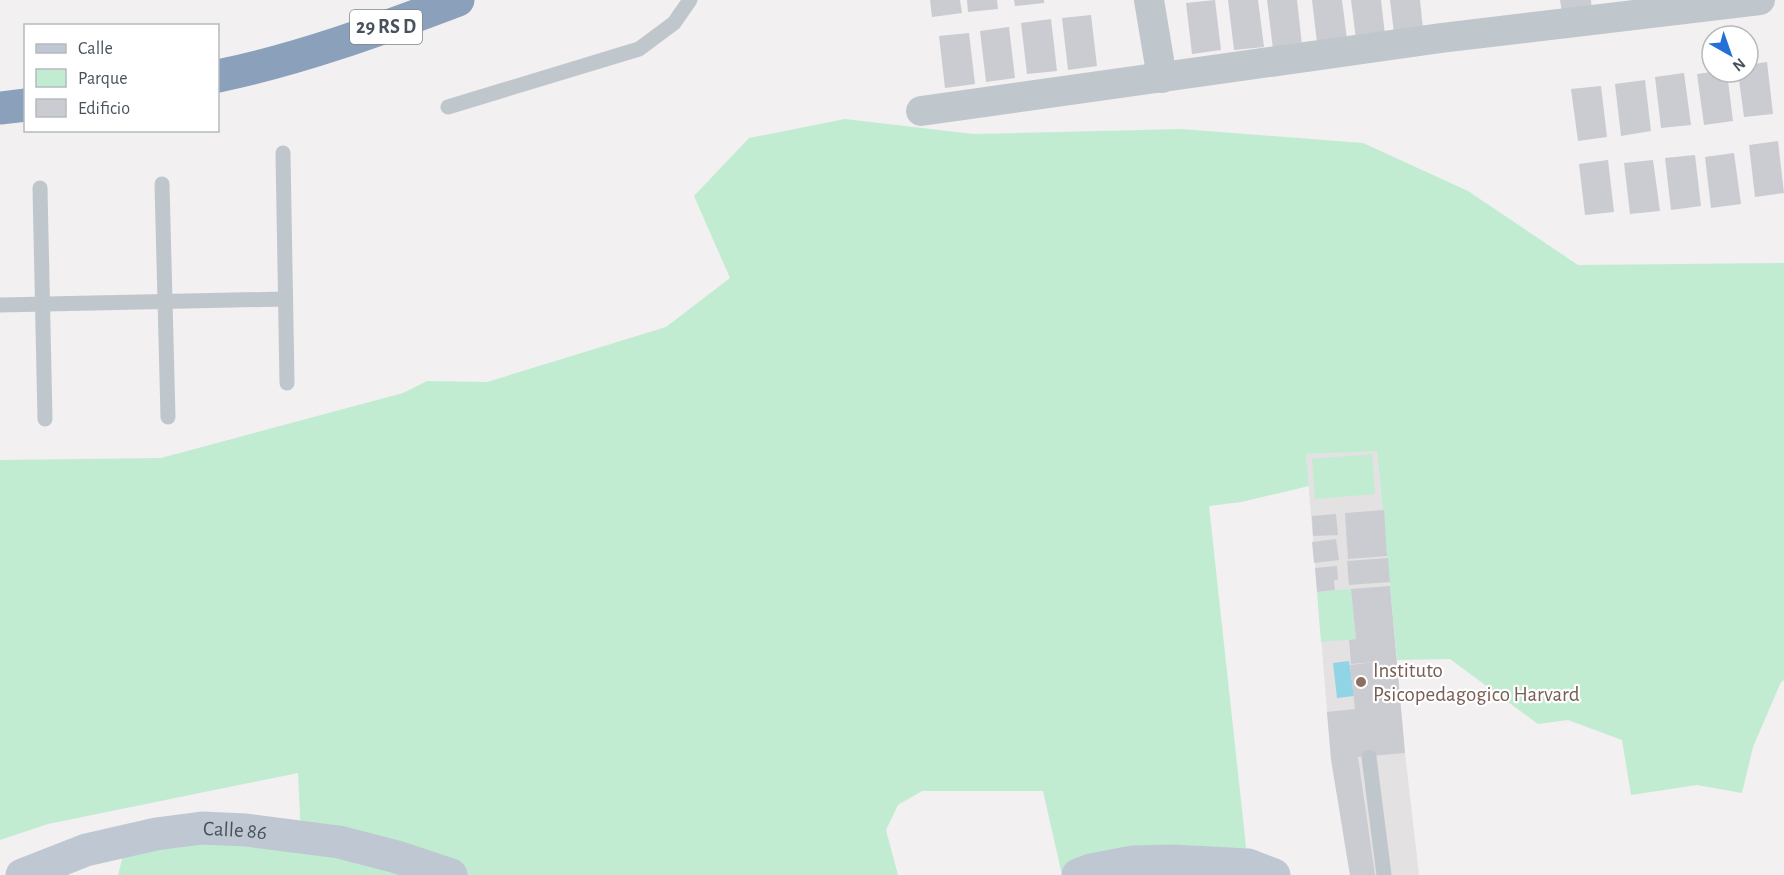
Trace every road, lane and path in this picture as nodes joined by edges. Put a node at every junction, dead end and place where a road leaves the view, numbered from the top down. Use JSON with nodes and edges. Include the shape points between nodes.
{"nodes":[{"id":1,"x":458,"y":0,"type":"edge"},
{"id":2,"x":690,"y":0,"type":"edge"},
{"id":3,"x":1149,"y":0,"type":"edge"},
{"id":4,"x":1760,"y":0,"type":"edge"},
{"id":5,"x":219,"y":76,"type":"edge"},
{"id":6,"x":1162,"y":78,"type":"junction"},
{"id":7,"x":24,"y":105,"type":"edge"},
{"id":8,"x":448,"y":107,"type":"dead end"},
{"id":9,"x":0,"y":108,"type":"edge"},
{"id":10,"x":921,"y":111,"type":"dead end"},
{"id":11,"x":283,"y":153,"type":"dead end"},
{"id":12,"x":162,"y":184,"type":"dead end"},
{"id":13,"x":40,"y":188,"type":"dead end"},
{"id":14,"x":285,"y":299,"type":"junction"},
{"id":15,"x":164,"y":302,"type":"junction"},
{"id":16,"x":42,"y":304,"type":"junction"},
{"id":17,"x":0,"y":305,"type":"edge"},
{"id":18,"x":287,"y":383,"type":"dead end"},
{"id":19,"x":168,"y":417,"type":"dead end"},
{"id":20,"x":45,"y":419,"type":"dead end"},
{"id":21,"x":1369,"y":758,"type":"dead end"},
{"id":22,"x":22,"y":875,"type":"edge"},
{"id":23,"x":451,"y":875,"type":"edge"},
{"id":24,"x":1078,"y":875,"type":"edge"},
{"id":25,"x":1274,"y":875,"type":"edge"},
{"id":26,"x":1384,"y":875,"type":"edge"}],
"edges":[{"from":1,"to":5,"type":"highway","number":"29 RS D","via":[[313,52]]},
{"from":2,"to":8,"type":"lane","via":[[674,23],[639,49]]},
{"from":3,"to":6,"type":"street"},
{"from":4,"to":6,"type":"street","via":[[1441,38]]},
{"from":6,"to":10,"type":"street"},
{"from":7,"to":9,"type":"highway"},
{"from":11,"to":14,"type":"lane"},
{"from":12,"to":15,"type":"lane"},
{"from":13,"to":16,"type":"lane"},
{"from":14,"to":15,"type":"lane"},
{"from":14,"to":18,"type":"lane"},
{"from":15,"to":16,"type":"lane"},
{"from":15,"to":19,"type":"lane"},
{"from":16,"to":17,"type":"lane"},
{"from":16,"to":20,"type":"lane"},
{"from":21,"to":26,"type":"lane"},
{"from":22,"to":23,"type":"main road","name":"Calle 86","via":[[86,850],[202,828],[339,843]]},
{"from":24,"to":25,"type":"main road","via":[[1133,862],[1173,861],[1248,866]]}]}
